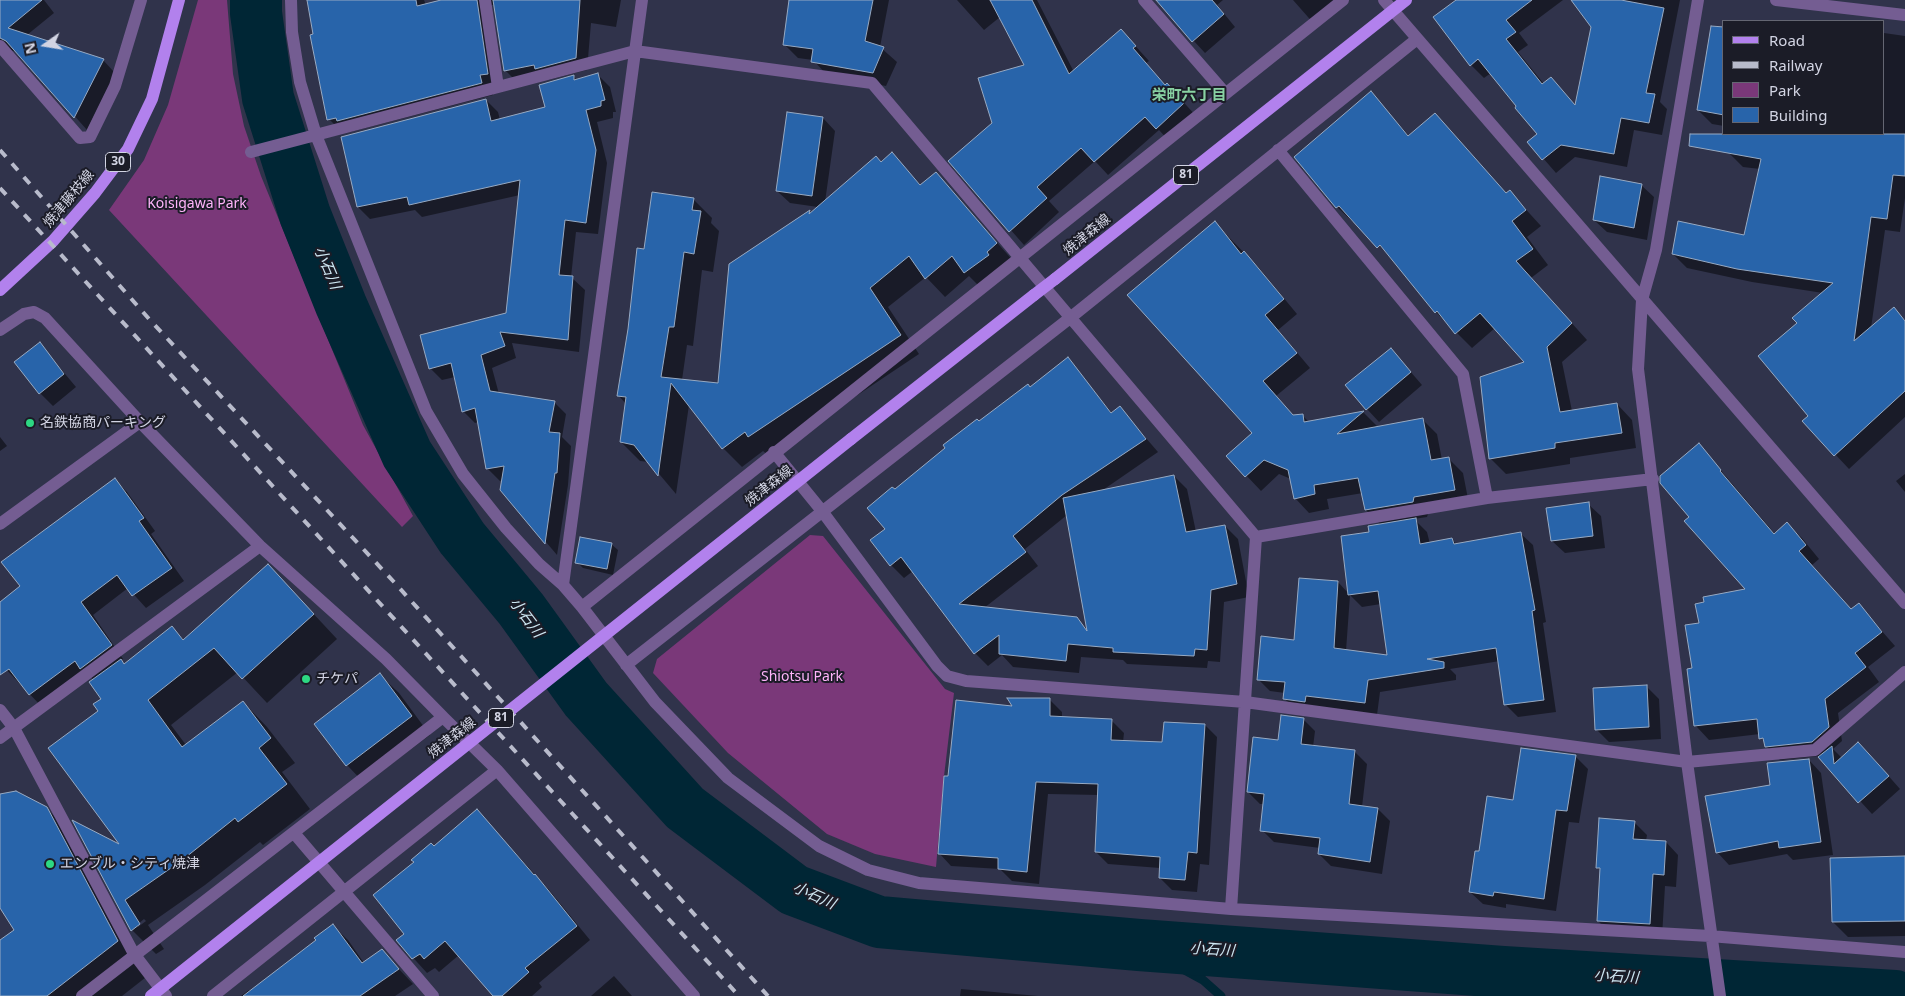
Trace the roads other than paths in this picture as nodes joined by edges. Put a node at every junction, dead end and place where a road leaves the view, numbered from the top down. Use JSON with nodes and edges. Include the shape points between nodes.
{"nodes":[{"id":1,"x":141,"y":0,"type":"edge"},
{"id":2,"x":180,"y":0,"type":"edge"},
{"id":3,"x":291,"y":0,"type":"edge"},
{"id":4,"x":485,"y":0,"type":"edge"},
{"id":5,"x":642,"y":0,"type":"edge"},
{"id":6,"x":1144,"y":0,"type":"edge"},
{"id":7,"x":1343,"y":0,"type":"edge"},
{"id":8,"x":1384,"y":0,"type":"edge"},
{"id":9,"x":1406,"y":0,"type":"edge"},
{"id":10,"x":1698,"y":0,"type":"edge"},
{"id":11,"x":1776,"y":0,"type":"edge"},
{"id":12,"x":1393,"y":10,"type":"junction"},
{"id":13,"x":1905,"y":16,"type":"edge"},
{"id":14,"x":1417,"y":38,"type":"junction"},
{"id":15,"x":0,"y":46,"type":"edge"},
{"id":16,"x":635,"y":52,"type":"junction"},
{"id":17,"x":498,"y":87,"type":"junction"},
{"id":18,"x":1225,"y":94,"type":"junction"},
{"id":19,"x":310,"y":137,"type":"junction"},
{"id":20,"x":1278,"y":150,"type":"junction"},
{"id":21,"x":251,"y":152,"type":"dead end"},
{"id":22,"x":1019,"y":257,"type":"junction"},
{"id":23,"x":0,"y":290,"type":"edge"},
{"id":24,"x":1642,"y":300,"type":"junction"},
{"id":25,"x":1070,"y":318,"type":"junction"},
{"id":26,"x":0,"y":330,"type":"edge"},
{"id":27,"x":140,"y":422,"type":"junction"},
{"id":28,"x":774,"y":452,"type":"junction"},
{"id":29,"x":1653,"y":480,"type":"junction"},
{"id":30,"x":1487,"y":498,"type":"junction"},
{"id":31,"x":822,"y":511,"type":"junction"},
{"id":32,"x":0,"y":524,"type":"edge"},
{"id":33,"x":1256,"y":537,"type":"junction"},
{"id":34,"x":260,"y":546,"type":"junction"},
{"id":35,"x":563,"y":585,"type":"junction"},
{"id":36,"x":1905,"y":603,"type":"edge"},
{"id":37,"x":582,"y":607,"type":"junction"},
{"id":38,"x":626,"y":665,"type":"junction"},
{"id":39,"x":1905,"y":672,"type":"edge"},
{"id":40,"x":1245,"y":702,"type":"junction"},
{"id":41,"x":0,"y":710,"type":"edge"},
{"id":42,"x":443,"y":717,"type":"junction"},
{"id":43,"x":14,"y":728,"type":"junction"},
{"id":44,"x":0,"y":738,"type":"edge"},
{"id":45,"x":1687,"y":762,"type":"junction"},
{"id":46,"x":497,"y":770,"type":"junction"},
{"id":47,"x":294,"y":833,"type":"junction"},
{"id":48,"x":344,"y":893,"type":"junction"},
{"id":49,"x":1231,"y":909,"type":"junction"},
{"id":50,"x":1711,"y":942,"type":"junction"},
{"id":51,"x":1905,"y":952,"type":"edge"},
{"id":52,"x":134,"y":954,"type":"junction"},
{"id":53,"x":82,"y":996,"type":"edge"},
{"id":54,"x":151,"y":996,"type":"edge"},
{"id":55,"x":166,"y":996,"type":"edge"},
{"id":56,"x":213,"y":996,"type":"edge"},
{"id":57,"x":433,"y":996,"type":"edge"},
{"id":58,"x":694,"y":996,"type":"edge"},
{"id":59,"x":1720,"y":996,"type":"edge"}],
"edges":[{"from":1,"to":15,"type":"street","via":[[115,86],[90,137],[80,138]]},
{"from":2,"to":23,"type":"main road","name":"焼津藤枝線","number":"30","via":[[152,99],[128,148],[95,193],[53,240]]},
{"from":3,"to":19,"type":"street","via":[[292,32]]},
{"from":4,"to":17,"type":"street"},
{"from":5,"to":16,"type":"street"},
{"from":6,"to":18,"type":"street"},
{"from":7,"to":18,"type":"street"},
{"from":8,"to":12,"type":"street"},
{"from":9,"to":12,"type":"main road","name":"焼津森線","number":"81"},
{"from":10,"to":24,"type":"street","via":[[1656,250]]},
{"from":11,"to":13,"type":"street"},
{"from":12,"to":14,"type":"street"},
{"from":12,"to":54,"type":"main road","name":"焼津森線","number":"81","bridge":true},
{"from":14,"to":20,"type":"street"},
{"from":14,"to":24,"type":"street"},
{"from":16,"to":17,"type":"street"},
{"from":16,"to":22,"type":"street","via":[[872,83]]},
{"from":16,"to":35,"type":"street"},
{"from":17,"to":19,"type":"street"},
{"from":18,"to":22,"type":"street"},
{"from":19,"to":21,"type":"street"},
{"from":19,"to":35,"type":"street","via":[[426,411],[463,474],[538,564]]},
{"from":20,"to":25,"type":"street"},
{"from":20,"to":30,"type":"street","via":[[1463,374]]},
{"from":22,"to":25,"type":"street"},
{"from":22,"to":28,"type":"street"},
{"from":24,"to":29,"type":"street","via":[[1638,369]]},
{"from":24,"to":36,"type":"street"},
{"from":25,"to":31,"type":"street"},
{"from":25,"to":33,"type":"street"},
{"from":26,"to":27,"type":"street","via":[[24,314],[34,312],[45,318]]},
{"from":27,"to":32,"type":"street"},
{"from":27,"to":34,"type":"street"},
{"from":28,"to":31,"type":"street"},
{"from":28,"to":37,"type":"street"},
{"from":29,"to":30,"type":"street"},
{"from":29,"to":45,"type":"street"},
{"from":30,"to":33,"type":"street"},
{"from":31,"to":38,"type":"street"},
{"from":31,"to":40,"type":"street","via":[[947,676],[966,681]]},
{"from":33,"to":40,"type":"street"},
{"from":34,"to":42,"type":"street","via":[[386,660]]},
{"from":34,"to":43,"type":"street"},
{"from":35,"to":37,"type":"street"},
{"from":37,"to":38,"type":"street"},
{"from":38,"to":49,"type":"street","via":[[655,702],[728,778],[819,846],[868,870],[919,883]]},
{"from":39,"to":45,"type":"street","via":[[1815,750]]},
{"from":40,"to":45,"type":"street"},
{"from":40,"to":49,"type":"street"},
{"from":41,"to":43,"type":"street"},
{"from":42,"to":46,"type":"street"},
{"from":42,"to":47,"type":"street"},
{"from":43,"to":44,"type":"street"},
{"from":43,"to":52,"type":"street"},
{"from":45,"to":50,"type":"street"},
{"from":46,"to":48,"type":"street"},
{"from":46,"to":58,"type":"street"},
{"from":47,"to":48,"type":"street"},
{"from":47,"to":52,"type":"street"},
{"from":48,"to":56,"type":"street"},
{"from":48,"to":57,"type":"street"},
{"from":49,"to":50,"type":"street"},
{"from":50,"to":51,"type":"street"},
{"from":50,"to":59,"type":"street"},
{"from":52,"to":53,"type":"street"},
{"from":52,"to":55,"type":"street"}]}
